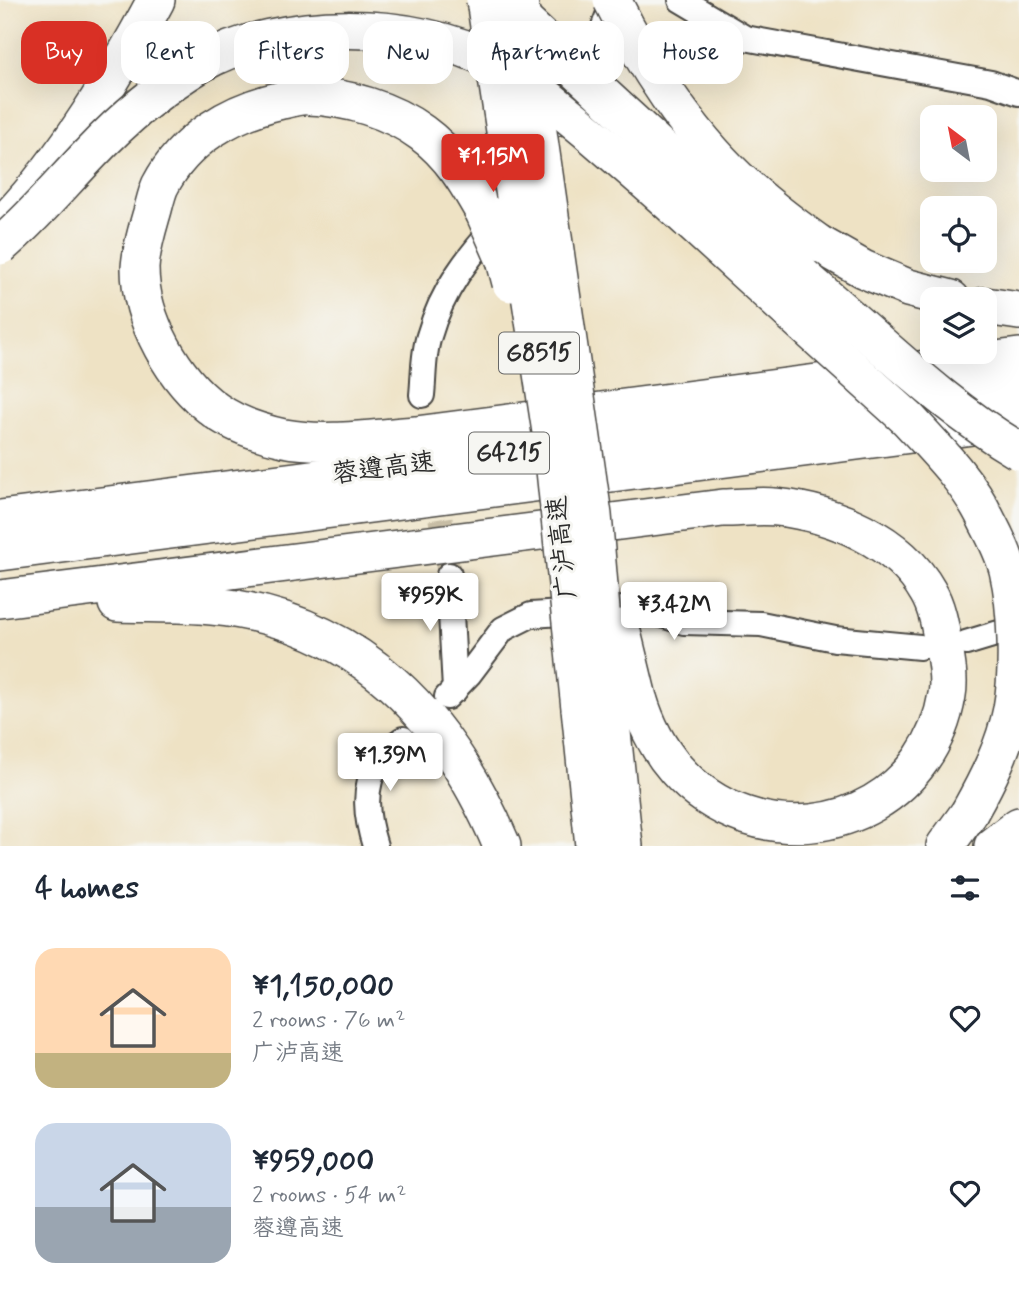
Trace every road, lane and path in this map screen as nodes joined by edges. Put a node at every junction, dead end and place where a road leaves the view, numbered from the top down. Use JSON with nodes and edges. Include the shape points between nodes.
{"nodes":[{"id":1,"x":156,"y":0,"type":"edge"},
{"id":2,"x":485,"y":0,"type":"edge"},
{"id":3,"x":500,"y":0,"type":"edge"},
{"id":4,"x":519,"y":0,"type":"edge"},
{"id":5,"x":613,"y":0,"type":"edge"},
{"id":6,"x":681,"y":0,"type":"edge"},
{"id":7,"x":1019,"y":93,"type":"edge"},
{"id":8,"x":0,"y":227,"type":"edge"},
{"id":9,"x":0,"y":246,"type":"edge"},
{"id":10,"x":920,"y":291,"type":"edge"},
{"id":11,"x":997,"y":308,"type":"edge"},
{"id":12,"x":1019,"y":311,"type":"edge"},
{"id":13,"x":1019,"y":357,"type":"edge"},
{"id":14,"x":1019,"y":388,"type":"edge"},
{"id":15,"x":422,"y":395,"type":"dead end"},
{"id":16,"x":1019,"y":420,"type":"edge"},
{"id":17,"x":551,"y":432,"type":"junction"},
{"id":18,"x":1019,"y":451,"type":"edge"},
{"id":19,"x":0,"y":519,"type":"edge"},
{"id":20,"x":0,"y":552,"type":"edge"},
{"id":21,"x":449,"y":575,"type":"tunnel mouth"},
{"id":22,"x":0,"y":600,"type":"edge"},
{"id":23,"x":1019,"y":627,"type":"edge"},
{"id":24,"x":966,"y":643,"type":"dead end"},
{"id":25,"x":920,"y":647,"type":"dead end"},
{"id":26,"x":609,"y":703,"type":"junction"},
{"id":27,"x":403,"y":739,"type":"dead end"},
{"id":28,"x":1019,"y":826,"type":"edge"},
{"id":29,"x":375,"y":846,"type":"edge"},
{"id":30,"x":502,"y":846,"type":"edge"},
{"id":31,"x":594,"y":846,"type":"edge"},
{"id":32,"x":624,"y":846,"type":"edge"},
{"id":33,"x":945,"y":846,"type":"edge"},
{"id":34,"x":993,"y":846,"type":"edge"}],
"edges":[{"from":1,"to":8,"type":"highway","via":[[92,108],[27,198]]},
{"from":2,"to":17,"type":"highway","name":"广泸高速","number":"G8515","bridge":true},
{"from":3,"to":18,"type":"highway","bridge":true,"via":[[714,198],[931,388]]},
{"from":4,"to":26,"type":"highway","name":"广泸高速","number":"G8515","bridge":true,"via":[[593,515]]},
{"from":5,"to":10,"type":"highway","bridge":true,"via":[[646,63],[709,149],[738,179],[819,244],[863,269]]},
{"from":5,"to":15,"type":"street","via":[[592,58],[510,213],[474,251],[445,295],[428,337]]},
{"from":6,"to":7,"type":"street","via":[[745,38],[991,83]]},
{"from":9,"to":33,"type":"highway","bridge":true,"via":[[93,149],[154,95],[202,63],[249,43],[352,29],[419,36],[463,48],[536,88],[908,419],[944,458],[986,519],[1007,568],[1015,634],[1012,709],[987,781]]},
{"from":11,"to":12,"type":"highway"},
{"from":13,"to":17,"type":"highway","bridge":true,"via":[[416,435],[337,441],[285,438],[242,425],[216,410],[189,386],[152,324],[140,268],[160,186],[185,151],[220,122],[254,106],[306,95],[357,102],[421,132],[462,174],[505,260]]},
{"from":14,"to":19,"type":"highway","name":"蓉遵高速","number":"G4215"},
{"from":16,"to":20,"type":"highway","name":"蓉遵高速","number":"G4215"},
{"from":17,"to":26,"type":"highway","name":"广泸高速","number":"G8515","bridge":true},
{"from":21,"to":25,"type":"street","via":[[455,654],[451,694],[503,629],[531,615],[640,608],[684,622],[761,624],[835,639]]},
{"from":22,"to":26,"type":"highway","via":[[723,509],[776,507],[828,518],[866,533],[905,562],[929,592],[947,660],[948,694],[926,754],[903,784],[869,807],[837,820],[797,825],[765,822],[732,811],[702,795],[670,765],[646,724]]},
{"from":22,"to":30,"type":"highway","via":[[213,606],[292,623],[345,647],[387,677],[426,715],[466,773]]},
{"from":23,"to":24,"type":"street"},
{"from":26,"to":31,"type":"highway","name":"广泸高速","number":"G8515"},
{"from":26,"to":32,"type":"highway","name":"广泸高速","number":"G8515"},
{"from":27,"to":29,"type":"street","via":[[379,758],[368,786],[367,819]]},
{"from":28,"to":34,"type":"highway"}]}
